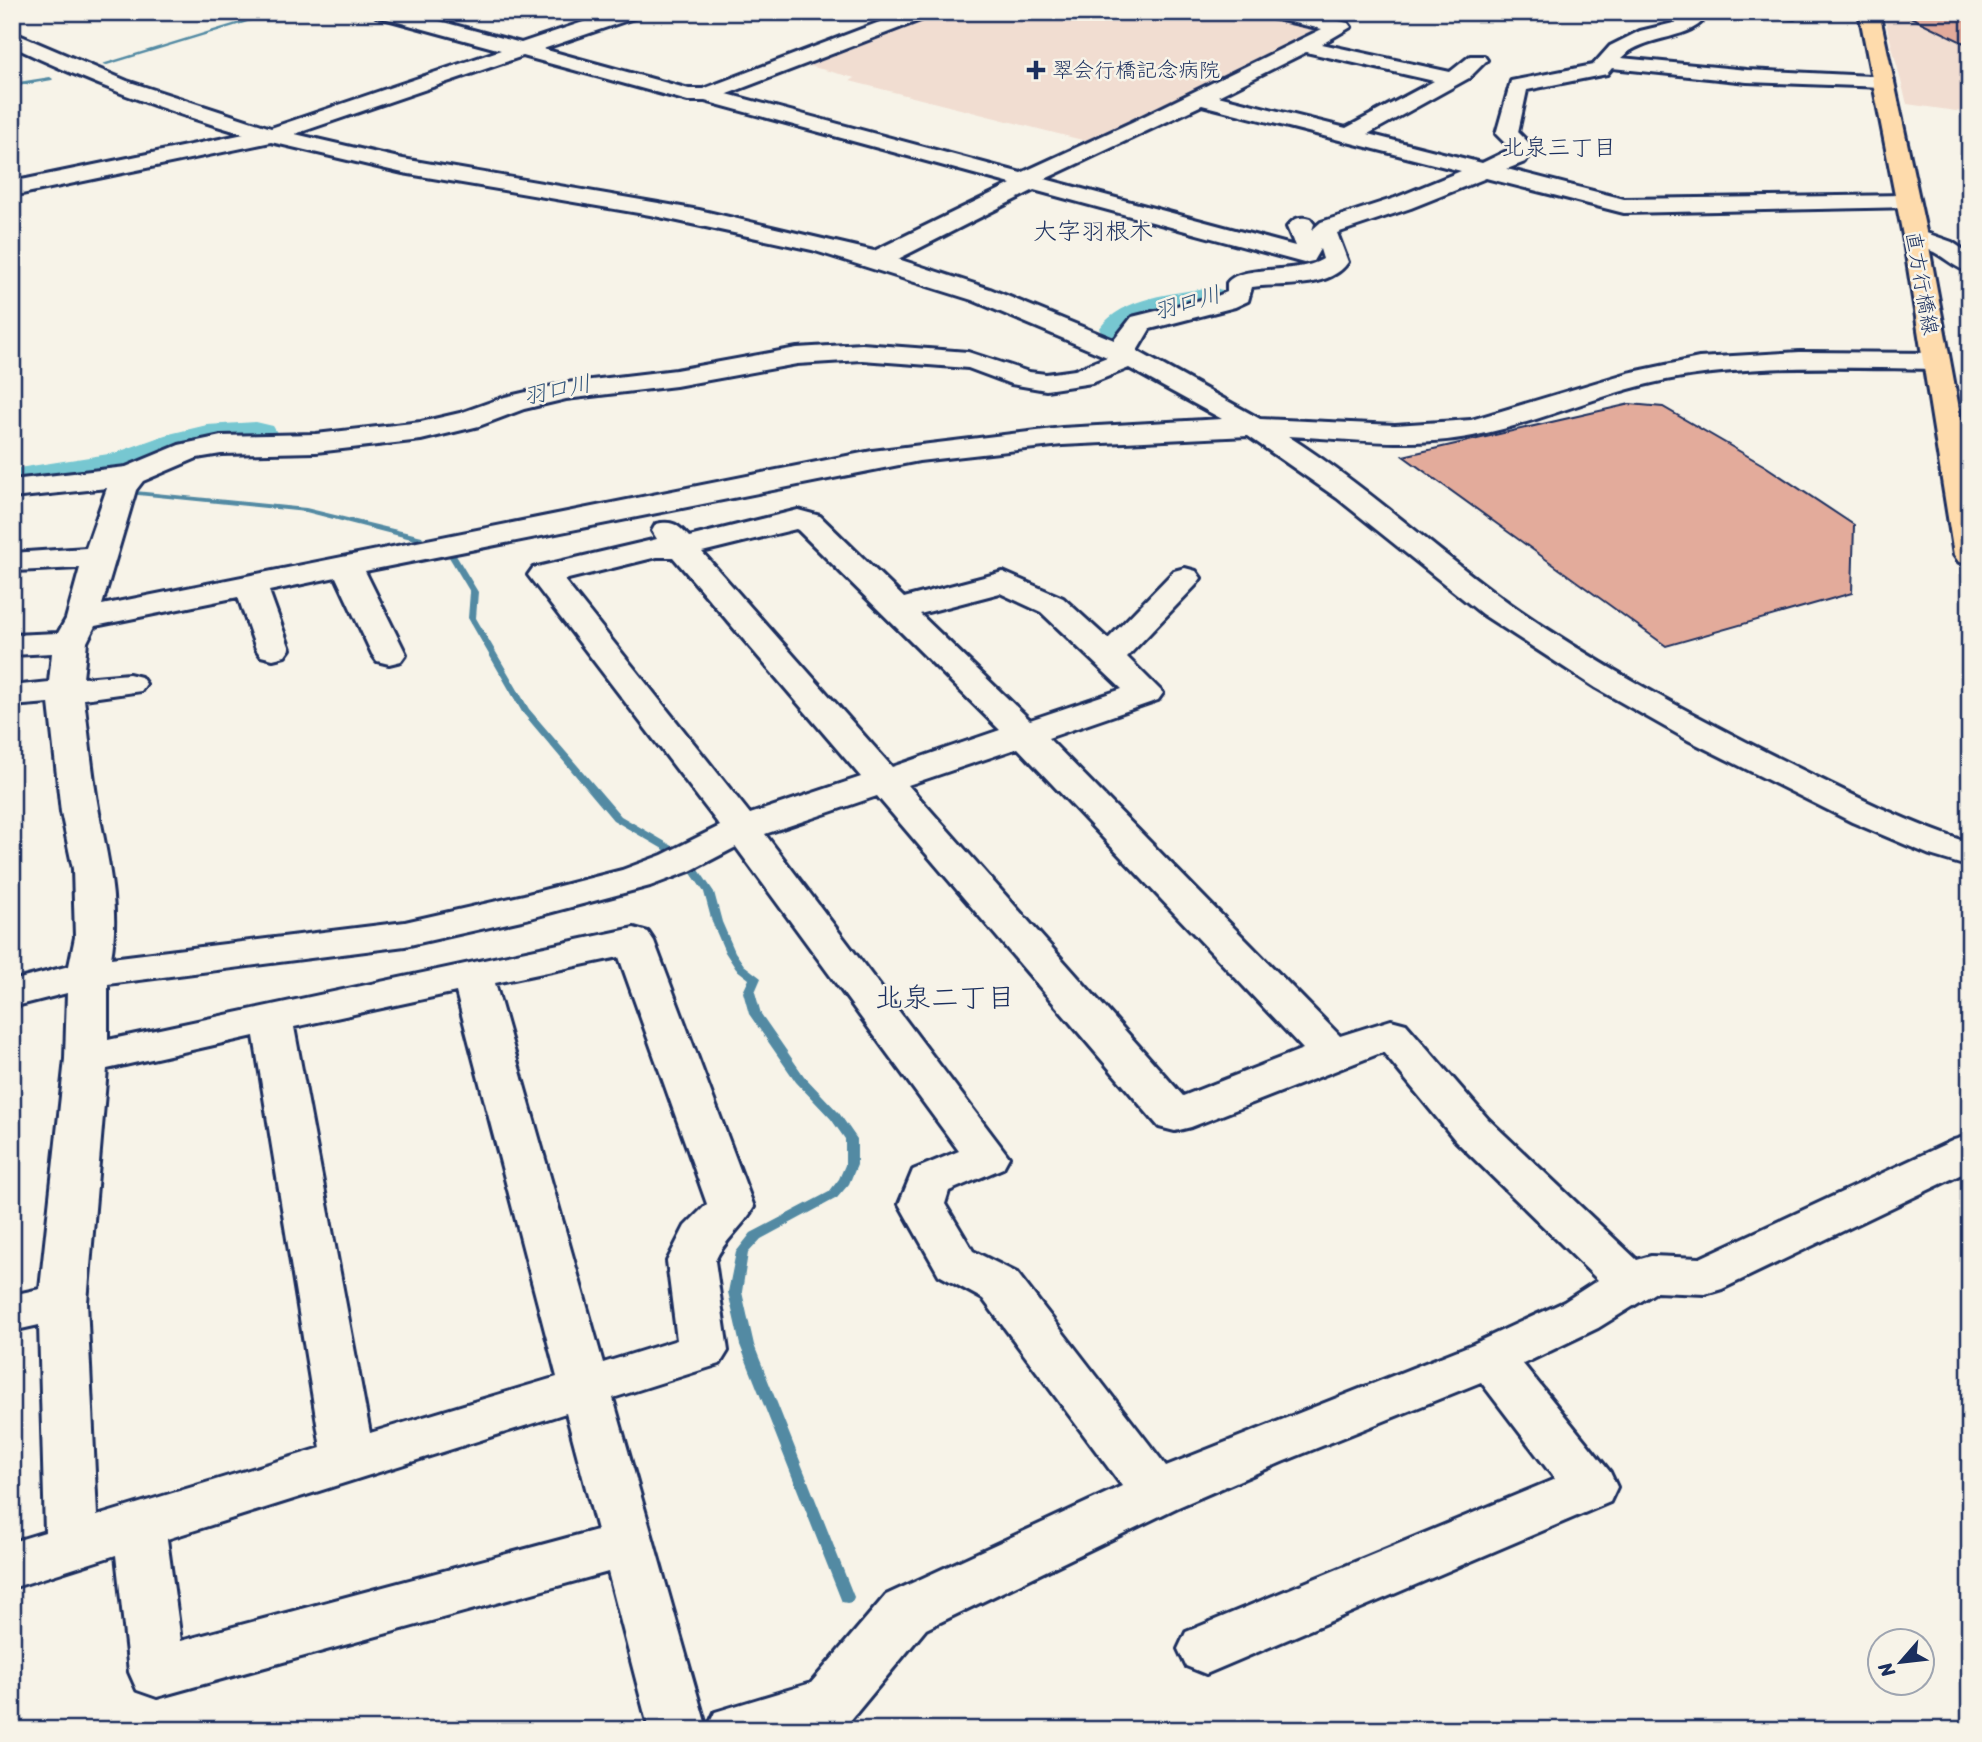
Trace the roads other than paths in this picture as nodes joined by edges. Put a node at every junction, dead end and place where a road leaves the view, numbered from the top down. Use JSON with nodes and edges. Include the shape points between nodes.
{"nodes":[{"id":1,"x":383,"y":12,"type":"edge"},
{"id":2,"x":633,"y":12,"type":"edge"},
{"id":3,"x":924,"y":12,"type":"edge"},
{"id":4,"x":1269,"y":12,"type":"edge"},
{"id":5,"x":1700,"y":12,"type":"edge"},
{"id":6,"x":1783,"y":12,"type":"edge"},
{"id":7,"x":1794,"y":12,"type":"edge"},
{"id":8,"x":1869,"y":12,"type":"edge"},
{"id":9,"x":12,"y":38,"type":"edge"},
{"id":10,"x":1305,"y":46,"type":"junction"},
{"id":11,"x":521,"y":50,"type":"junction"},
{"id":12,"x":1478,"y":60,"type":"dead end"},
{"id":13,"x":1615,"y":63,"type":"dead end"},
{"id":14,"x":1452,"y":79,"type":"junction"},
{"id":15,"x":1884,"y":81,"type":"junction"},
{"id":16,"x":705,"y":95,"type":"junction"},
{"id":17,"x":1197,"y":97,"type":"junction"},
{"id":18,"x":271,"y":135,"type":"junction"},
{"id":19,"x":1348,"y":136,"type":"junction"},
{"id":20,"x":1483,"y":171,"type":"junction"},
{"id":21,"x":1028,"y":181,"type":"junction"},
{"id":22,"x":12,"y":188,"type":"edge"},
{"id":23,"x":1906,"y":202,"type":"junction"},
{"id":24,"x":1381,"y":211,"type":"junction"},
{"id":25,"x":1916,"y":236,"type":"junction"},
{"id":26,"x":1970,"y":236,"type":"edge"},
{"id":27,"x":874,"y":261,"type":"junction"},
{"id":28,"x":1970,"y":265,"type":"edge"},
{"id":29,"x":1121,"y":354,"type":"junction"},
{"id":30,"x":1936,"y":361,"type":"junction"},
{"id":31,"x":1256,"y":427,"type":"junction"},
{"id":32,"x":133,"y":475,"type":"junction"},
{"id":33,"x":12,"y":489,"type":"edge"},
{"id":34,"x":645,"y":506,"type":"junction"},
{"id":35,"x":682,"y":548,"type":"junction"},
{"id":36,"x":1970,"y":555,"type":"edge"},
{"id":37,"x":99,"y":557,"type":"junction"},
{"id":38,"x":15,"y":562,"type":"dead end"},
{"id":39,"x":347,"y":566,"type":"junction"},
{"id":40,"x":1185,"y":579,"type":"dead end"},
{"id":41,"x":250,"y":584,"type":"junction"},
{"id":42,"x":898,"y":610,"type":"junction"},
{"id":43,"x":76,"y":630,"type":"junction"},
{"id":44,"x":12,"y":645,"type":"edge"},
{"id":45,"x":273,"y":649,"type":"dead end"},
{"id":46,"x":389,"y":653,"type":"dead end"},
{"id":47,"x":1109,"y":657,"type":"junction"},
{"id":48,"x":129,"y":684,"type":"dead end"},
{"id":49,"x":65,"y":690,"type":"junction"},
{"id":50,"x":12,"y":696,"type":"edge"},
{"id":51,"x":1024,"y":734,"type":"junction"},
{"id":52,"x":886,"y":780,"type":"junction"},
{"id":53,"x":742,"y":829,"type":"junction"},
{"id":54,"x":1970,"y":856,"type":"edge"},
{"id":55,"x":88,"y":974,"type":"junction"},
{"id":56,"x":472,"y":975,"type":"junction"},
{"id":57,"x":12,"y":994,"type":"edge"},
{"id":58,"x":272,"y":1019,"type":"junction"},
{"id":59,"x":1332,"y":1054,"type":"junction"},
{"id":60,"x":86,"y":1059,"type":"junction"},
{"id":61,"x":1970,"y":1151,"type":"edge"},
{"id":62,"x":1631,"y":1283,"type":"junction"},
{"id":63,"x":63,"y":1302,"type":"junction"},
{"id":64,"x":12,"y":1313,"type":"edge"},
{"id":65,"x":1490,"y":1358,"type":"junction"},
{"id":66,"x":585,"y":1389,"type":"junction"},
{"id":67,"x":349,"y":1461,"type":"junction"},
{"id":68,"x":1157,"y":1493,"type":"junction"},
{"id":69,"x":139,"y":1525,"type":"junction"},
{"id":70,"x":627,"y":1544,"type":"junction"},
{"id":71,"x":72,"y":1546,"type":"junction"},
{"id":72,"x":12,"y":1565,"type":"edge"},
{"id":73,"x":1206,"y":1649,"type":"dead end"},
{"id":74,"x":678,"y":1730,"type":"edge"},
{"id":75,"x":735,"y":1730,"type":"edge"}],
"edges":[{"from":1,"to":11,"type":"street"},
{"from":2,"to":11,"type":"street"},
{"from":3,"to":16,"type":"street"},
{"from":4,"to":10,"type":"street","via":[[1341,27]]},
{"from":5,"to":20,"type":"street","via":[[1689,25],[1647,34],[1617,50],[1600,70],[1518,85],[1507,134],[1522,151]]},
{"from":6,"to":7,"type":"street"},
{"from":8,"to":15,"type":"main road","name":"直方行橋線"},
{"from":9,"to":18,"type":"street","via":[[136,93]]},
{"from":10,"to":14,"type":"street"},
{"from":10,"to":17,"type":"street"},
{"from":11,"to":16,"type":"street","via":[[688,95]]},
{"from":11,"to":18,"type":"street"},
{"from":12,"to":14,"type":"street"},
{"from":13,"to":15,"type":"street","via":[[1747,76]]},
{"from":14,"to":19,"type":"street"},
{"from":15,"to":23,"type":"main road","name":"直方行橋線"},
{"from":16,"to":21,"type":"street"},
{"from":17,"to":19,"type":"street"},
{"from":17,"to":21,"type":"street"},
{"from":18,"to":22,"type":"street"},
{"from":18,"to":27,"type":"street","via":[[421,170],[700,217]]},
{"from":19,"to":20,"type":"street"},
{"from":20,"to":23,"type":"street","via":[[1625,206]]},
{"from":20,"to":24,"type":"street"},
{"from":21,"to":24,"type":"street","via":[[1304,256],[1308,249],[1299,227],[1303,223],[1367,205]]},
{"from":21,"to":27,"type":"street"},
{"from":23,"to":25,"type":"main road","name":"直方行橋線"},
{"from":24,"to":29,"type":"street","via":[[1324,230],[1336,253],[1336,262],[1327,270],[1294,279],[1257,278],[1240,283],[1239,296],[1226,302],[1141,324],[1132,331]]},
{"from":25,"to":26,"type":"street"},
{"from":25,"to":28,"type":"street"},
{"from":25,"to":30,"type":"main road","name":"直方行橋線"},
{"from":27,"to":29,"type":"street","via":[[1018,309]]},
{"from":29,"to":31,"type":"street"},
{"from":29,"to":32,"type":"street","via":[[1118,364],[1097,373],[1043,382],[968,360],[862,352],[797,356],[676,378],[566,391],[399,435],[221,445],[189,451]]},
{"from":30,"to":31,"type":"street","via":[[1798,360],[1667,372],[1486,426],[1446,432],[1404,435]]},
{"from":30,"to":36,"type":"main road","name":"直方行橋線"},
{"from":31,"to":34,"type":"street","via":[[956,446]]},
{"from":31,"to":54,"type":"street","via":[[1385,520],[1458,581],[1557,649],[1805,785],[1894,828]]},
{"from":32,"to":33,"type":"street"},
{"from":32,"to":37,"type":"street","via":[[122,488]]},
{"from":34,"to":35,"type":"street"},
{"from":34,"to":39,"type":"street"},
{"from":35,"to":42,"type":"street","via":[[799,519],[809,523]]},
{"from":35,"to":52,"type":"street"},
{"from":35,"to":53,"type":"street","via":[[657,548],[544,575]]},
{"from":37,"to":38,"type":"street"},
{"from":37,"to":43,"type":"street"},
{"from":39,"to":41,"type":"street"},
{"from":39,"to":46,"type":"street"},
{"from":40,"to":47,"type":"street"},
{"from":41,"to":43,"type":"street"},
{"from":41,"to":45,"type":"street"},
{"from":42,"to":47,"type":"street","via":[[1003,582],[1052,605]]},
{"from":42,"to":51,"type":"street"},
{"from":43,"to":44,"type":"street"},
{"from":43,"to":49,"type":"street"},
{"from":47,"to":51,"type":"street","via":[[1146,693]]},
{"from":48,"to":49,"type":"street"},
{"from":49,"to":50,"type":"street"},
{"from":49,"to":55,"type":"street","via":[[92,869],[95,937]]},
{"from":51,"to":52,"type":"street"},
{"from":51,"to":59,"type":"street"},
{"from":52,"to":53,"type":"street"},
{"from":52,"to":59,"type":"street","via":[[1175,1116]]},
{"from":53,"to":55,"type":"street","via":[[636,878],[405,934]]},
{"from":53,"to":68,"type":"street","via":[[987,1157],[929,1181],[922,1204],[956,1263],[1000,1286]]},
{"from":55,"to":57,"type":"street"},
{"from":55,"to":60,"type":"street"},
{"from":56,"to":58,"type":"street"},
{"from":56,"to":66,"type":"street"},
{"from":56,"to":66,"type":"street","via":[[634,941],[732,1207],[702,1238],[691,1261],[703,1351]]},
{"from":58,"to":60,"type":"street"},
{"from":58,"to":67,"type":"street"},
{"from":59,"to":62,"type":"street","via":[[1391,1034],[1472,1130]]},
{"from":60,"to":63,"type":"street"},
{"from":61,"to":62,"type":"street","via":[[1705,1276],[1651,1274]]},
{"from":62,"to":65,"type":"street","via":[[1581,1315]]},
{"from":63,"to":64,"type":"street"},
{"from":63,"to":71,"type":"street"},
{"from":65,"to":68,"type":"street"},
{"from":65,"to":73,"type":"street","via":[[1591,1487]]},
{"from":66,"to":67,"type":"street"},
{"from":66,"to":70,"type":"street"},
{"from":67,"to":69,"type":"street"},
{"from":68,"to":75,"type":"street","via":[[906,1612],[830,1704]]},
{"from":69,"to":70,"type":"street","via":[[157,1672]]},
{"from":69,"to":71,"type":"street"},
{"from":70,"to":74,"type":"street"},
{"from":71,"to":72,"type":"street"}]}
